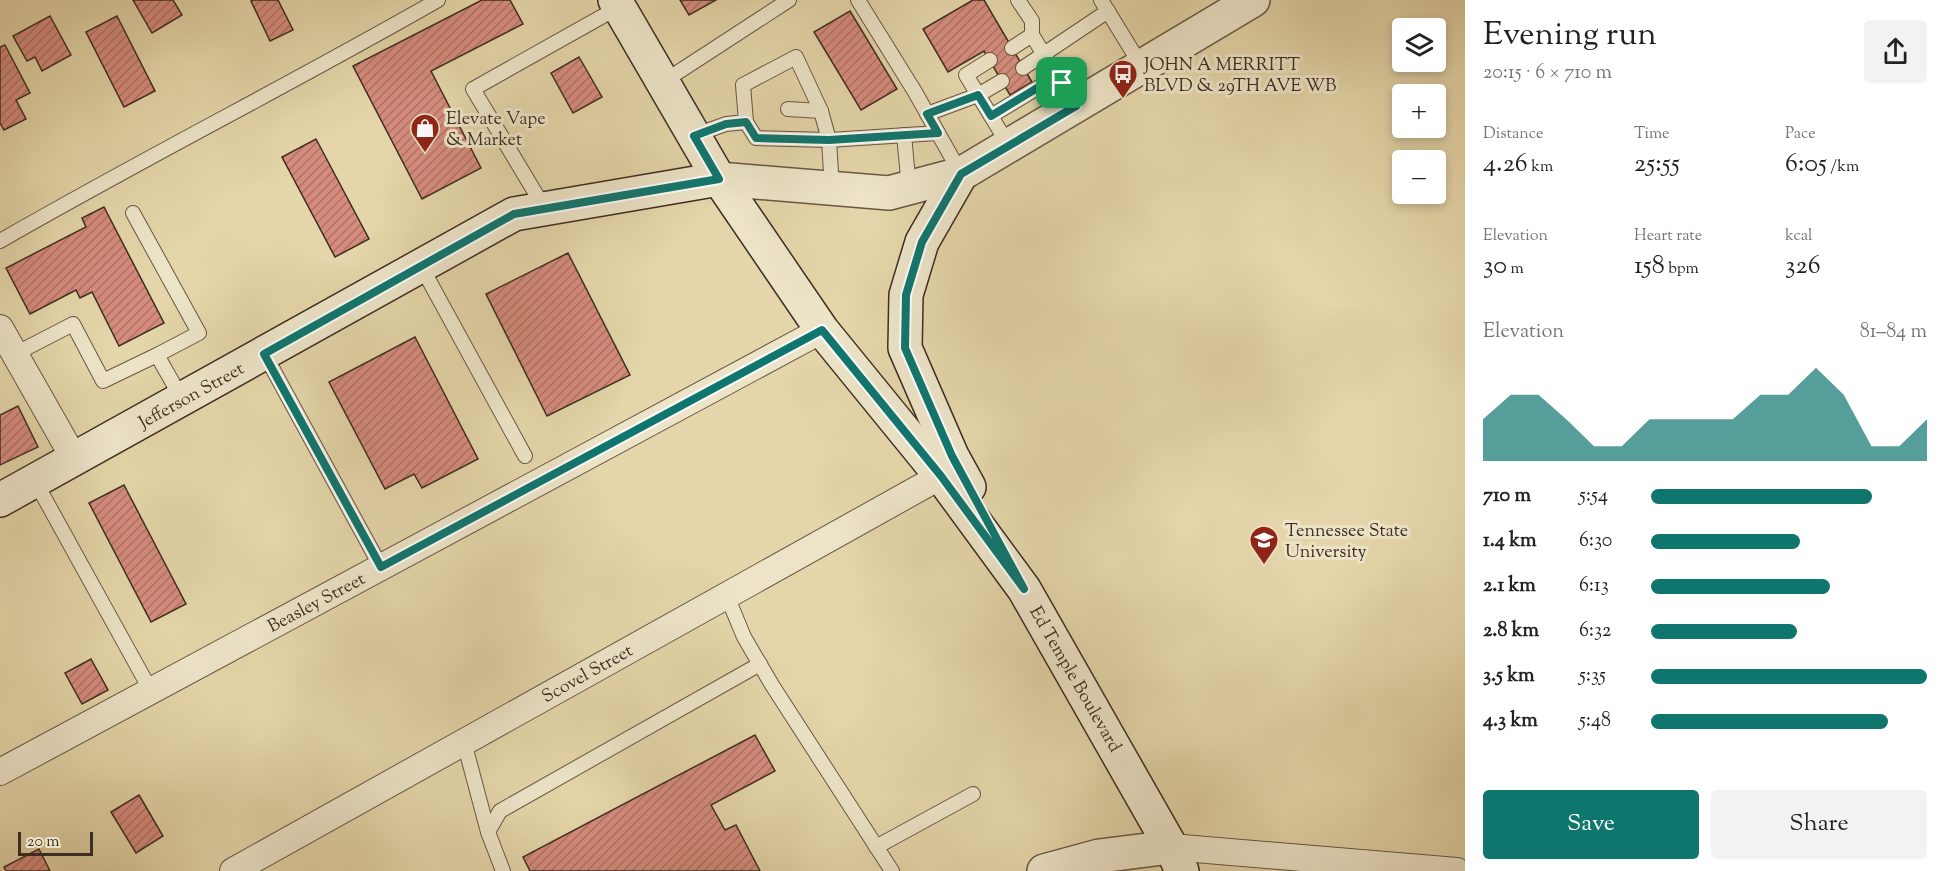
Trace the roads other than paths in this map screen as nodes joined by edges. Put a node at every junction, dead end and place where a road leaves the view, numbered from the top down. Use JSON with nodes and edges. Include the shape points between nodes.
{"nodes":[{"id":1,"x":438,"y":0,"type":"edge"},
{"id":2,"x":789,"y":0,"type":"edge"},
{"id":3,"x":858,"y":0,"type":"edge"},
{"id":4,"x":1018,"y":0,"type":"edge"},
{"id":5,"x":1253,"y":0,"type":"edge"},
{"id":6,"x":617,"y":4,"type":"edge"},
{"id":7,"x":1105,"y":6,"type":"edge"},
{"id":8,"x":1032,"y":35,"type":"junction"},
{"id":9,"x":1012,"y":48,"type":"dead end"},
{"id":10,"x":1044,"y":55,"type":"junction"},
{"id":11,"x":990,"y":60,"type":"dead end"},
{"id":12,"x":1142,"y":67,"type":"junction"},
{"id":13,"x":1023,"y":68,"type":"dead end"},
{"id":14,"x":1057,"y":76,"type":"junction"},
{"id":15,"x":1002,"y":81,"type":"dead end"},
{"id":16,"x":663,"y":82,"type":"junction"},
{"id":17,"x":978,"y":95,"type":"junction"},
{"id":18,"x":1076,"y":106,"type":"junction"},
{"id":19,"x":788,"y":109,"type":"dead end"},
{"id":20,"x":821,"y":111,"type":"junction"},
{"id":21,"x":927,"y":114,"type":"junction"},
{"id":22,"x":991,"y":116,"type":"junction"},
{"id":23,"x":746,"y":122,"type":"junction"},
{"id":24,"x":938,"y":133,"type":"junction"},
{"id":25,"x":904,"y":135,"type":"junction"},
{"id":26,"x":694,"y":136,"type":"junction"},
{"id":27,"x":829,"y":140,"type":"junction"},
{"id":28,"x":1009,"y":146,"type":"junction"},
{"id":29,"x":961,"y":174,"type":"junction"},
{"id":30,"x":719,"y":179,"type":"junction"},
{"id":31,"x":909,"y":188,"type":"junction"},
{"id":32,"x":832,"y":189,"type":"junction"},
{"id":33,"x":545,"y":208,"type":"junction"},
{"id":34,"x":133,"y":213,"type":"dead end"},
{"id":35,"x":0,"y":241,"type":"edge"},
{"id":36,"x":420,"y":266,"type":"junction"},
{"id":37,"x":0,"y":328,"type":"edge"},
{"id":38,"x":822,"y":330,"type":"junction"},
{"id":39,"x":15,"y":354,"type":"junction"},
{"id":40,"x":264,"y":354,"type":"junction"},
{"id":41,"x":157,"y":355,"type":"junction"},
{"id":42,"x":182,"y":399,"type":"junction"},
{"id":43,"x":525,"y":456,"type":"dead end"},
{"id":44,"x":75,"y":460,"type":"junction"},
{"id":45,"x":941,"y":476,"type":"junction"},
{"id":46,"x":35,"y":481,"type":"junction"},
{"id":47,"x":0,"y":500,"type":"edge"},
{"id":48,"x":381,"y":567,"type":"junction"},
{"id":49,"x":1024,"y":589,"type":"junction"},
{"id":50,"x":727,"y":596,"type":"junction"},
{"id":51,"x":760,"y":664,"type":"junction"},
{"id":52,"x":151,"y":691,"type":"junction"},
{"id":53,"x":464,"y":742,"type":"junction"},
{"id":54,"x":0,"y":772,"type":"edge"},
{"id":55,"x":973,"y":794,"type":"dead end"},
{"id":56,"x":488,"y":832,"type":"junction"},
{"id":57,"x":876,"y":847,"type":"junction"},
{"id":58,"x":1177,"y":859,"type":"edge"},
{"id":59,"x":233,"y":871,"type":"edge"},
{"id":60,"x":503,"y":871,"type":"edge"},
{"id":61,"x":892,"y":871,"type":"edge"},
{"id":62,"x":1044,"y":871,"type":"edge"},
{"id":63,"x":1457,"y":871,"type":"edge"}],
"edges":[{"from":1,"to":35,"type":"lane"},
{"from":2,"to":16,"type":"lane"},
{"from":3,"to":21,"type":"lane"},
{"from":4,"to":8,"type":"lane","via":[[1032,21]]},
{"from":5,"to":12,"type":"main road"},
{"from":6,"to":16,"type":"main road","name":"Ed Temple Boulevard"},
{"from":6,"to":33,"type":"lane","via":[[473,89]]},
{"from":7,"to":10,"type":"lane"},
{"from":7,"to":12,"type":"lane"},
{"from":8,"to":9,"type":"lane"},
{"from":8,"to":10,"type":"lane"},
{"from":10,"to":13,"type":"lane"},
{"from":10,"to":14,"type":"lane"},
{"from":11,"to":17,"type":"lane","via":[[966,75]]},
{"from":12,"to":18,"type":"main road"},
{"from":14,"to":18,"type":"lane"},
{"from":14,"to":22,"type":"lane"},
{"from":15,"to":17,"type":"lane"},
{"from":16,"to":26,"type":"main road","name":"Ed Temple Boulevard"},
{"from":17,"to":21,"type":"lane"},
{"from":17,"to":22,"type":"lane"},
{"from":18,"to":28,"type":"main road"},
{"from":19,"to":20,"type":"lane"},
{"from":20,"to":23,"type":"lane","via":[[796,57],[743,85],[753,106]]},
{"from":20,"to":27,"type":"lane"},
{"from":21,"to":24,"type":"lane"},
{"from":22,"to":28,"type":"lane"},
{"from":23,"to":26,"type":"lane","via":[[726,124]]},
{"from":23,"to":27,"type":"lane","via":[[756,138]]},
{"from":24,"to":25,"type":"lane"},
{"from":24,"to":29,"type":"lane"},
{"from":25,"to":27,"type":"lane"},
{"from":25,"to":31,"type":"lane"},
{"from":26,"to":30,"type":"main road","name":"Ed Temple Boulevard"},
{"from":27,"to":32,"type":"lane"},
{"from":28,"to":29,"type":"main road"},
{"from":29,"to":31,"type":"main road","name":"Jefferson Street"},
{"from":29,"to":49,"type":"main road","via":[[922,242],[906,295],[905,348],[952,456]]},
{"from":30,"to":32,"type":"main road","name":"Jefferson Street"},
{"from":30,"to":33,"type":"main road","name":"Jefferson Street"},
{"from":30,"to":38,"type":"main road","name":"Ed Temple Boulevard"},
{"from":31,"to":32,"type":"main road","name":"Jefferson Street","via":[[889,193]]},
{"from":33,"to":36,"type":"main road","name":"Jefferson Street","via":[[514,214]]},
{"from":34,"to":41,"type":"lane","via":[[199,333]]},
{"from":36,"to":40,"type":"main road","name":"Jefferson Street"},
{"from":36,"to":43,"type":"lane"},
{"from":37,"to":39,"type":"street"},
{"from":38,"to":45,"type":"main road","name":"Ed Temple Boulevard"},
{"from":38,"to":48,"type":"street","name":"Beasley Street"},
{"from":39,"to":41,"type":"lane","via":[[73,324],[103,381]]},
{"from":39,"to":44,"type":"street"},
{"from":40,"to":42,"type":"main road","name":"Jefferson Street"},
{"from":40,"to":48,"type":"lane"},
{"from":41,"to":42,"type":"lane"},
{"from":42,"to":44,"type":"main road","name":"Jefferson Street"},
{"from":44,"to":46,"type":"main road","name":"Jefferson Street"},
{"from":45,"to":49,"type":"main road","name":"Ed Temple Boulevard"},
{"from":45,"to":50,"type":"street","name":"Scovel Street"},
{"from":46,"to":47,"type":"main road","name":"Jefferson Street"},
{"from":46,"to":52,"type":"lane"},
{"from":48,"to":52,"type":"street","name":"Beasley Street"},
{"from":49,"to":58,"type":"main road","name":"Ed Temple Boulevard"},
{"from":50,"to":51,"type":"lane"},
{"from":50,"to":53,"type":"street","name":"Scovel Street"},
{"from":51,"to":56,"type":"lane","via":[[500,811]]},
{"from":51,"to":57,"type":"lane"},
{"from":52,"to":54,"type":"street","name":"Beasley Street"},
{"from":53,"to":56,"type":"lane"},
{"from":53,"to":59,"type":"street","name":"Scovel Street"},
{"from":55,"to":57,"type":"lane"},
{"from":56,"to":60,"type":"lane"},
{"from":57,"to":61,"type":"lane"},
{"from":58,"to":62,"type":"main road","via":[[1098,856]]},
{"from":58,"to":63,"type":"street"}]}
